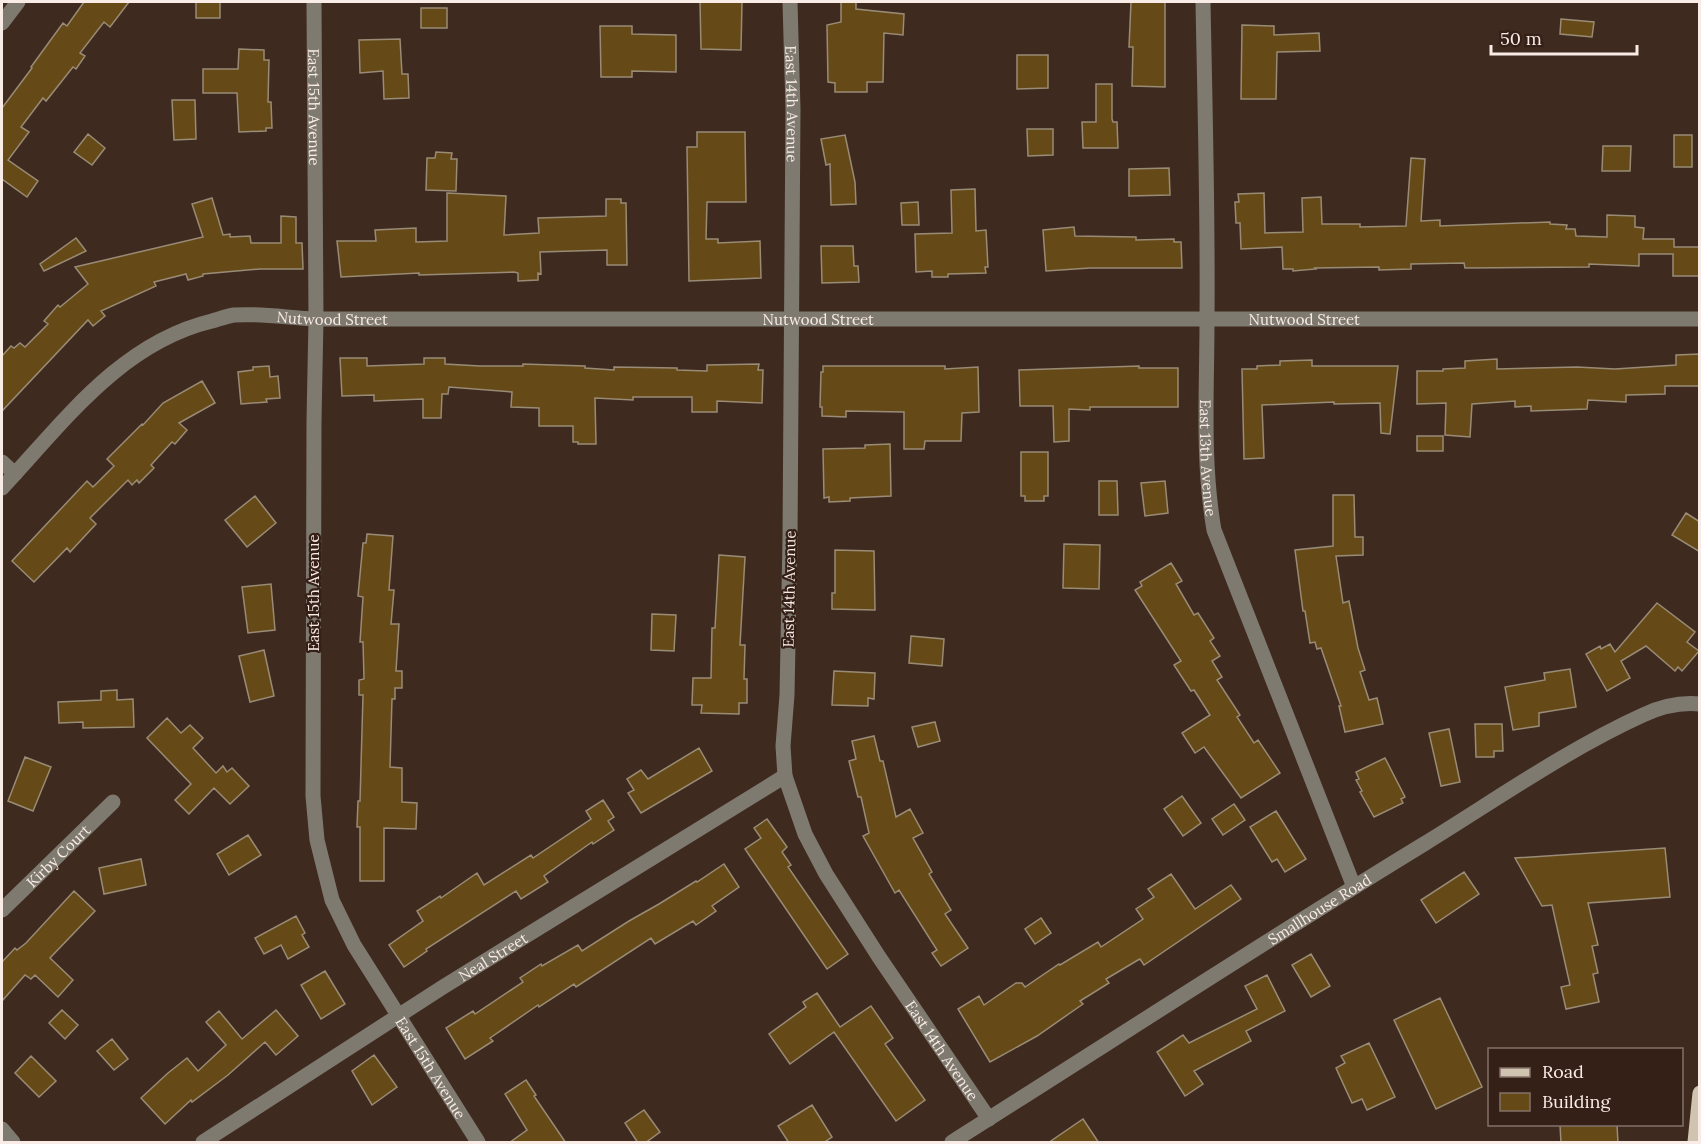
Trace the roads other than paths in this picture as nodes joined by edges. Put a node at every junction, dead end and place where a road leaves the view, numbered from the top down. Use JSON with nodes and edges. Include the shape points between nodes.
{"nodes":[{"id":1,"x":18,"y":2,"type":"edge"},
{"id":2,"x":314,"y":2,"type":"edge"},
{"id":3,"x":790,"y":2,"type":"edge"},
{"id":4,"x":1203,"y":2,"type":"edge"},
{"id":5,"x":2,"y":23,"type":"edge"},
{"id":6,"x":791,"y":318,"type":"junction"},
{"id":7,"x":316,"y":319,"type":"junction"},
{"id":8,"x":1700,"y":319,"type":"edge"},
{"id":9,"x":1207,"y":320,"type":"junction"},
{"id":10,"x":2,"y":462,"type":"edge"},
{"id":11,"x":15,"y":474,"type":"junction"},
{"id":12,"x":2,"y":488,"type":"edge"},
{"id":13,"x":1700,"y":704,"type":"edge"},
{"id":14,"x":785,"y":776,"type":"junction"},
{"id":15,"x":113,"y":802,"type":"dead end"},
{"id":16,"x":1354,"y":887,"type":"junction"},
{"id":17,"x":2,"y":910,"type":"edge"},
{"id":18,"x":399,"y":1016,"type":"junction"},
{"id":19,"x":1700,"y":1093,"type":"edge"},
{"id":20,"x":989,"y":1119,"type":"junction"},
{"id":21,"x":2,"y":1129,"type":"edge"},
{"id":22,"x":13,"y":1143,"type":"edge"},
{"id":23,"x":203,"y":1143,"type":"edge"},
{"id":24,"x":478,"y":1143,"type":"edge"},
{"id":25,"x":952,"y":1143,"type":"edge"},
{"id":26,"x":1695,"y":1143,"type":"edge"}],
"edges":[{"from":1,"to":5,"type":"street"},
{"from":2,"to":7,"type":"street","name":"East 15th Avenue"},
{"from":3,"to":6,"type":"street","name":"East 14th Avenue"},
{"from":4,"to":9,"type":"street","name":"East 13th Avenue"},
{"from":6,"to":7,"type":"street","name":"Nutwood Street"},
{"from":6,"to":9,"type":"street","name":"Nutwood Street"},
{"from":6,"to":14,"type":"street","name":"East 14th Avenue"},
{"from":7,"to":11,"type":"street","name":"Nutwood Street","via":[[233,315],[197,324],[158,341],[114,371]]},
{"from":7,"to":18,"type":"street","name":"East 15th Avenue","via":[[313,796],[317,840],[332,900],[354,945]]},
{"from":8,"to":9,"type":"street","name":"Nutwood Street"},
{"from":9,"to":16,"type":"street","name":"East 13th Avenue","via":[[1206,431],[1214,530]]},
{"from":10,"to":11,"type":"street"},
{"from":11,"to":12,"type":"street","name":"Nutwood Street"},
{"from":13,"to":16,"type":"street","name":"Smallhouse Road","via":[[1668,706],[1619,727]]},
{"from":14,"to":18,"type":"street","name":"Neal Street"},
{"from":14,"to":20,"type":"street","name":"East 14th Avenue","via":[[805,834],[826,874]]},
{"from":15,"to":17,"type":"street","name":"Kirby Court"},
{"from":16,"to":20,"type":"street","name":"Smallhouse Road"},
{"from":18,"to":23,"type":"street","name":"Neal Street"},
{"from":18,"to":24,"type":"street","name":"East 15th Avenue"},
{"from":19,"to":26,"type":"main road"},
{"from":20,"to":25,"type":"street","name":"Smallhouse Road"},
{"from":21,"to":22,"type":"street"}]}
